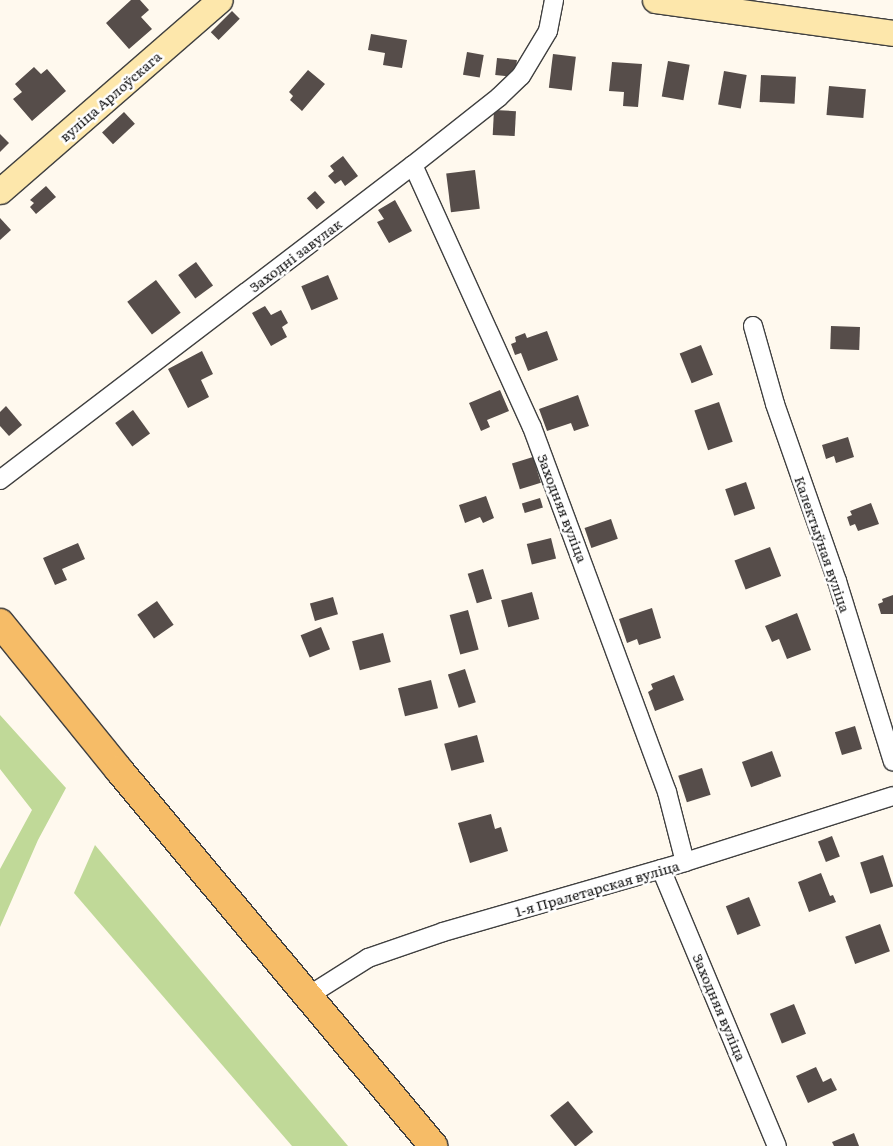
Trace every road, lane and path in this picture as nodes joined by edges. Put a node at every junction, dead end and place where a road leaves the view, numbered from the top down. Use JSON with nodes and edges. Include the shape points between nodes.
{"nodes":[{"id":1,"x":220,"y":0,"type":"edge"},
{"id":2,"x":554,"y":0,"type":"edge"},
{"id":3,"x":655,"y":0,"type":"edge"},
{"id":4,"x":893,"y":33,"type":"edge"},
{"id":5,"x":413,"y":165,"type":"junction"},
{"id":6,"x":0,"y":191,"type":"edge"},
{"id":7,"x":753,"y":326,"type":"dead end"},
{"id":8,"x":0,"y":480,"type":"edge"},
{"id":9,"x":0,"y":623,"type":"edge"},
{"id":10,"x":893,"y":762,"type":"edge"},
{"id":11,"x":893,"y":796,"type":"edge"},
{"id":12,"x":685,"y":862,"type":"junction"},
{"id":13,"x":661,"y":869,"type":"junction"},
{"id":14,"x":308,"y":996,"type":"junction"},
{"id":15,"x":432,"y":1146,"type":"edge"},
{"id":16,"x":777,"y":1146,"type":"edge"}],
"edges":[{"from":1,"to":6,"type":"street","name":"вуліца Арлоўскага"},
{"from":2,"to":5,"type":"street","name":"Заходні завулак","via":[[548,31],[520,76],[499,97]]},
{"from":3,"to":4,"type":"street"},
{"from":5,"to":8,"type":"street","name":"Заходні завулак"},
{"from":5,"to":12,"type":"street","name":"Заходняя вуліца","via":[[532,427],[667,792]]},
{"from":7,"to":10,"type":"street","name":"Калектыўная вуліца","via":[[775,404],[838,581]]},
{"from":9,"to":14,"type":"main road"},
{"from":11,"to":12,"type":"street","name":"1-я Пралетарская вуліца"},
{"from":12,"to":13,"type":"street","name":"1-я Пралетарская вуліца"},
{"from":13,"to":14,"type":"street","name":"1-я Пралетарская вуліца","via":[[444,932],[368,958]]},
{"from":13,"to":16,"type":"street","name":"Заходняя вуліца"},
{"from":14,"to":15,"type":"main road"}]}
